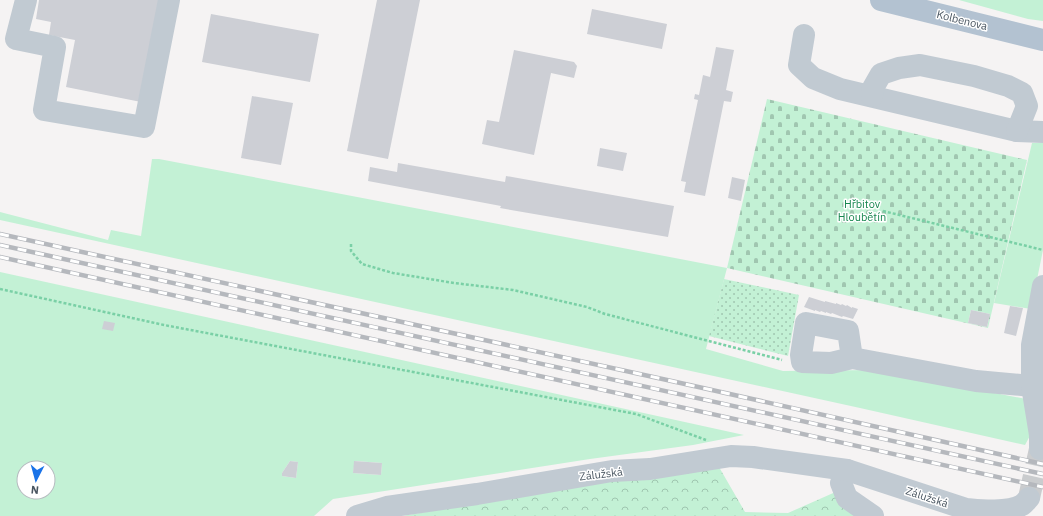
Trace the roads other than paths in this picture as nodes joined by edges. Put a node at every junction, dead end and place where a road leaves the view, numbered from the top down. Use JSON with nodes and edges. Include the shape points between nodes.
{"nodes":[{"id":1,"x":26,"y":0,"type":"edge"},
{"id":2,"x":169,"y":0,"type":"edge"},
{"id":3,"x":881,"y":0,"type":"edge"},
{"id":4,"x":804,"y":35,"type":"dead end"},
{"id":5,"x":1043,"y":40,"type":"edge"},
{"id":6,"x":872,"y":96,"type":"junction"},
{"id":7,"x":1017,"y":131,"type":"junction"},
{"id":8,"x":1043,"y":132,"type":"edge"},
{"id":9,"x":1043,"y":286,"type":"edge"},
{"id":10,"x":852,"y":358,"type":"junction"},
{"id":11,"x":1032,"y":386,"type":"junction"},
{"id":12,"x":1040,"y":449,"type":"dead end"},
{"id":13,"x":847,"y":470,"type":"junction"},
{"id":14,"x":1029,"y":498,"type":"dead end"},
{"id":15,"x":357,"y":516,"type":"edge"},
{"id":16,"x":873,"y":516,"type":"edge"}],
"edges":[{"from":1,"to":2,"type":"street","via":[[16,39],[55,47],[44,110],[144,127]]},
{"from":3,"to":5,"type":"main road","name":"Kolbenova"},
{"from":4,"to":6,"type":"street","via":[[799,65],[812,78],[840,89]]},
{"from":6,"to":7,"type":"street"},
{"from":6,"to":7,"type":"street","via":[[873,88],[881,74],[899,68],[920,65],[974,76],[1008,86],[1022,94],[1027,106]]},
{"from":7,"to":8,"type":"street"},
{"from":9,"to":11,"type":"street","via":[[1032,345]]},
{"from":10,"to":10,"type":"street","via":[[848,331],[806,323],[800,355],[802,362],[831,363]]},
{"from":10,"to":11,"type":"street","via":[[976,381]]},
{"from":11,"to":12,"type":"street"},
{"from":13,"to":14,"type":"street","name":"Zálužská","via":[[966,510],[1010,508],[1022,505]]},
{"from":13,"to":15,"type":"street","name":"Zálužská","via":[[731,456],[650,469],[612,470],[387,507]]},
{"from":13,"to":16,"type":"street","via":[[841,483],[847,498]]}]}
